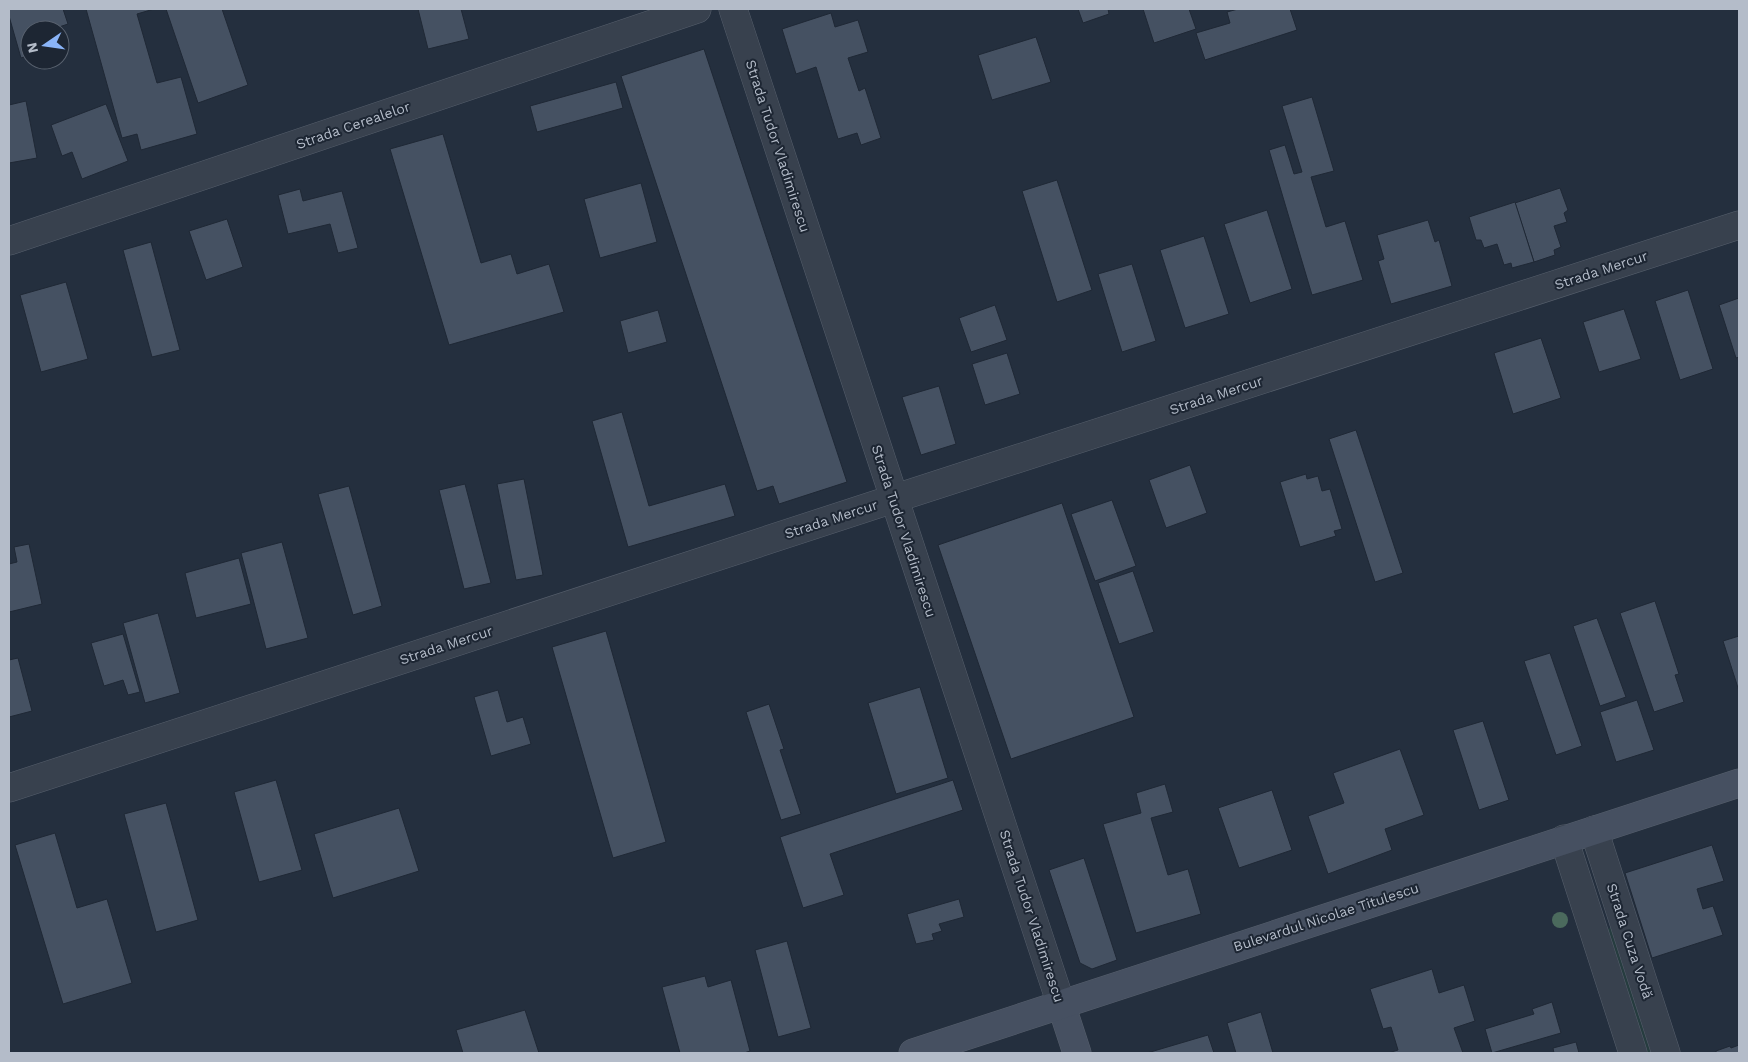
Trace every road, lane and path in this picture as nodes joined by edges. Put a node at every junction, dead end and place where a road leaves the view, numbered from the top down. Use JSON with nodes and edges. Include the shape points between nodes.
{"nodes":[{"id":1,"x":697,"y":9,"type":"edge"},
{"id":2,"x":733,"y":9,"type":"edge"},
{"id":3,"x":1739,"y":226,"type":"edge"},
{"id":4,"x":9,"y":241,"type":"edge"},
{"id":5,"x":893,"y":499,"type":"junction"},
{"id":6,"x":1739,"y":783,"type":"edge"},
{"id":7,"x":9,"y":788,"type":"edge"},
{"id":8,"x":1594,"y":830,"type":"junction"},
{"id":9,"x":1564,"y":839,"type":"junction"},
{"id":10,"x":1061,"y":1004,"type":"junction"},
{"id":11,"x":913,"y":1053,"type":"edge"},
{"id":12,"x":1077,"y":1053,"type":"edge"},
{"id":13,"x":1633,"y":1053,"type":"edge"},
{"id":14,"x":1666,"y":1053,"type":"edge"}],
"edges":[{"from":1,"to":4,"type":"street","name":"Strada Cerealelor"},
{"from":2,"to":5,"type":"street","name":"Strada Tudor Vladimirescu"},
{"from":3,"to":5,"type":"street","name":"Strada Mercur"},
{"from":5,"to":7,"type":"street","name":"Strada Mercur"},
{"from":5,"to":10,"type":"street","name":"Strada Tudor Vladimirescu"},
{"from":6,"to":8,"type":"street","name":"Bulevardul Nicolae Titulescu"},
{"from":8,"to":9,"type":"street","name":"Bulevardul Nicolae Titulescu"},
{"from":8,"to":14,"type":"street","name":"Strada Cuza Vodă"},
{"from":9,"to":10,"type":"street","name":"Bulevardul Nicolae Titulescu"},
{"from":9,"to":13,"type":"street"},
{"from":10,"to":11,"type":"street","name":"Bulevardul Nicolae Titulescu"},
{"from":10,"to":12,"type":"street","name":"Strada Tudor Vladimirescu"}]}
